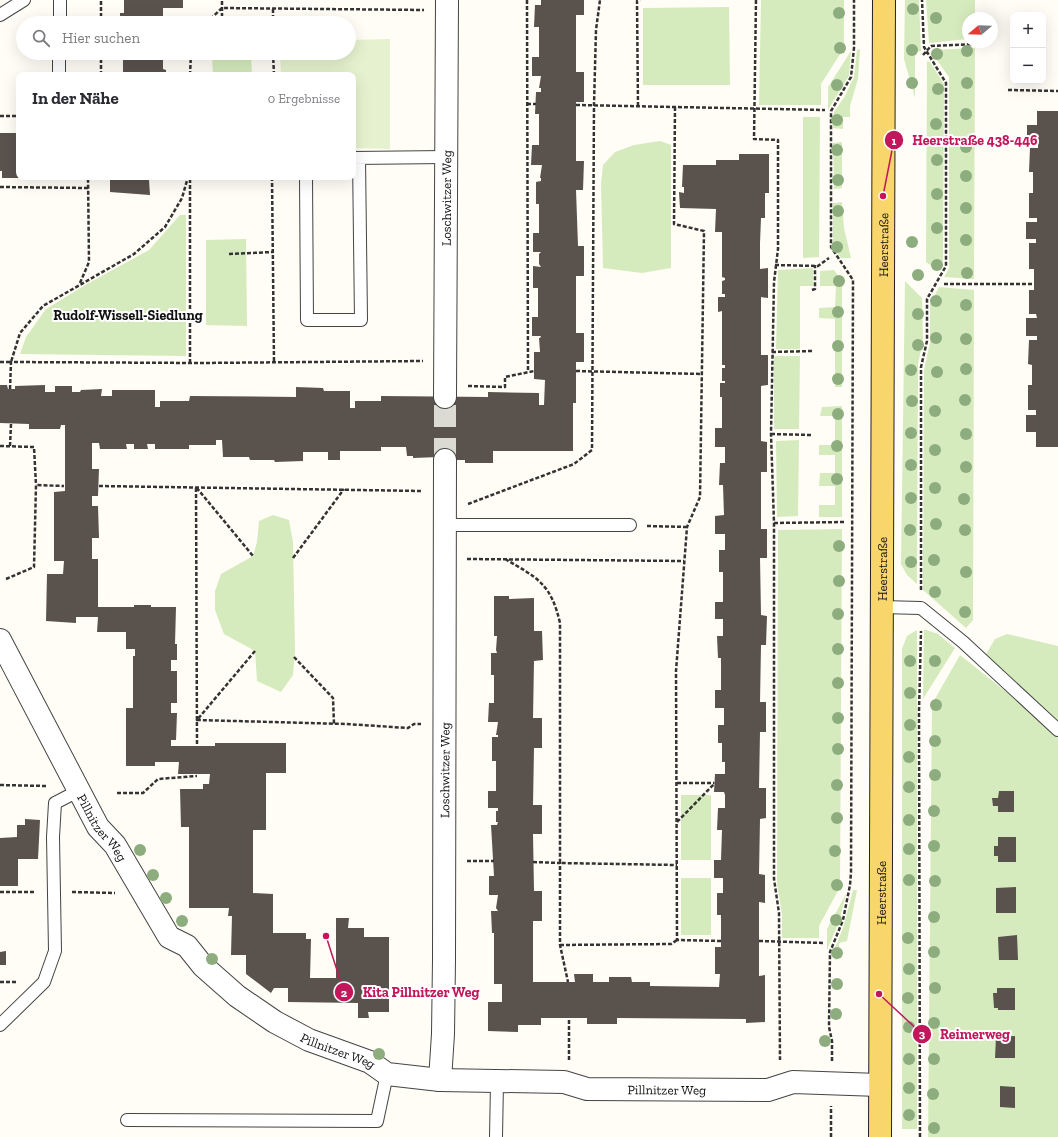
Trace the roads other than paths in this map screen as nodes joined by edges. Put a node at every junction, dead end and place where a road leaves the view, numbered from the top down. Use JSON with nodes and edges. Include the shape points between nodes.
{"nodes":[{"id":1,"x":24,"y":0,"type":"edge"},
{"id":2,"x":60,"y":0,"type":"edge"},
{"id":3,"x":884,"y":0,"type":"edge"},
{"id":4,"x":447,"y":5,"type":"edge"},
{"id":5,"x":0,"y":15,"type":"edge"},
{"id":6,"x":60,"y":16,"type":"edge"},
{"id":7,"x":59,"y":60,"type":"edge"},
{"id":8,"x":59,"y":72,"type":"edge"},
{"id":9,"x":446,"y":157,"type":"junction"},
{"id":10,"x":356,"y":158,"type":"edge"},
{"id":11,"x":306,"y":180,"type":"edge"},
{"id":12,"x":445,"y":391,"type":"tunnel mouth"},
{"id":13,"x":445,"y":460,"type":"tunnel mouth"},
{"id":14,"x":444,"y":525,"type":"junction"},
{"id":15,"x":630,"y":525,"type":"road end"},
{"id":16,"x":881,"y":607,"type":"junction"},
{"id":17,"x":0,"y":640,"type":"edge"},
{"id":18,"x":1058,"y":730,"type":"edge"},
{"id":19,"x":78,"y":790,"type":"junction"},
{"id":20,"x":0,"y":1024,"type":"edge"},
{"id":21,"x":387,"y":1074,"type":"junction"},
{"id":22,"x":440,"y":1080,"type":"junction"},
{"id":23,"x":497,"y":1082,"type":"junction"},
{"id":24,"x":879,"y":1085,"type":"junction"},
{"id":25,"x":127,"y":1120,"type":"dead end"},
{"id":26,"x":496,"y":1137,"type":"edge"},
{"id":27,"x":880,"y":1137,"type":"edge"}],
"edges":[{"from":1,"to":5,"type":"lane"},
{"from":2,"to":6,"type":"lane"},
{"from":3,"to":16,"type":"main road","name":"Heerstraße"},
{"from":4,"to":9,"type":"street","name":"Loschwitzer Weg"},
{"from":7,"to":8,"type":"lane"},
{"from":9,"to":10,"type":"lane"},
{"from":9,"to":12,"type":"street","name":"Loschwitzer Weg"},
{"from":10,"to":11,"type":"lane","via":[[361,320],[306,320]]},
{"from":13,"to":14,"type":"street","name":"Loschwitzer Weg"},
{"from":14,"to":15,"type":"lane"},
{"from":14,"to":22,"type":"street","name":"Loschwitzer Weg","via":[[444,960]]},
{"from":16,"to":18,"type":"lane","via":[[921,608],[963,642]]},
{"from":16,"to":24,"type":"main road","name":"Heerstraße"},
{"from":17,"to":19,"type":"street","name":"Pillnitzer Weg"},
{"from":19,"to":20,"type":"lane","via":[[55,803],[55,951],[44,982]]},
{"from":19,"to":21,"type":"street","name":"Pillnitzer Weg","via":[[98,827],[115,845],[169,938],[187,946],[203,966],[237,996],[275,1022],[309,1040],[370,1062]]},
{"from":21,"to":22,"type":"street","name":"Pillnitzer Weg"},
{"from":21,"to":25,"type":"lane","via":[[377,1121]]},
{"from":22,"to":23,"type":"street","name":"Pillnitzer Weg"},
{"from":23,"to":24,"type":"street","name":"Pillnitzer Weg","via":[[564,1082],[587,1089],[768,1090],[793,1082]]},
{"from":23,"to":26,"type":"lane"},
{"from":24,"to":27,"type":"main road","name":"Heerstraße"}]}
